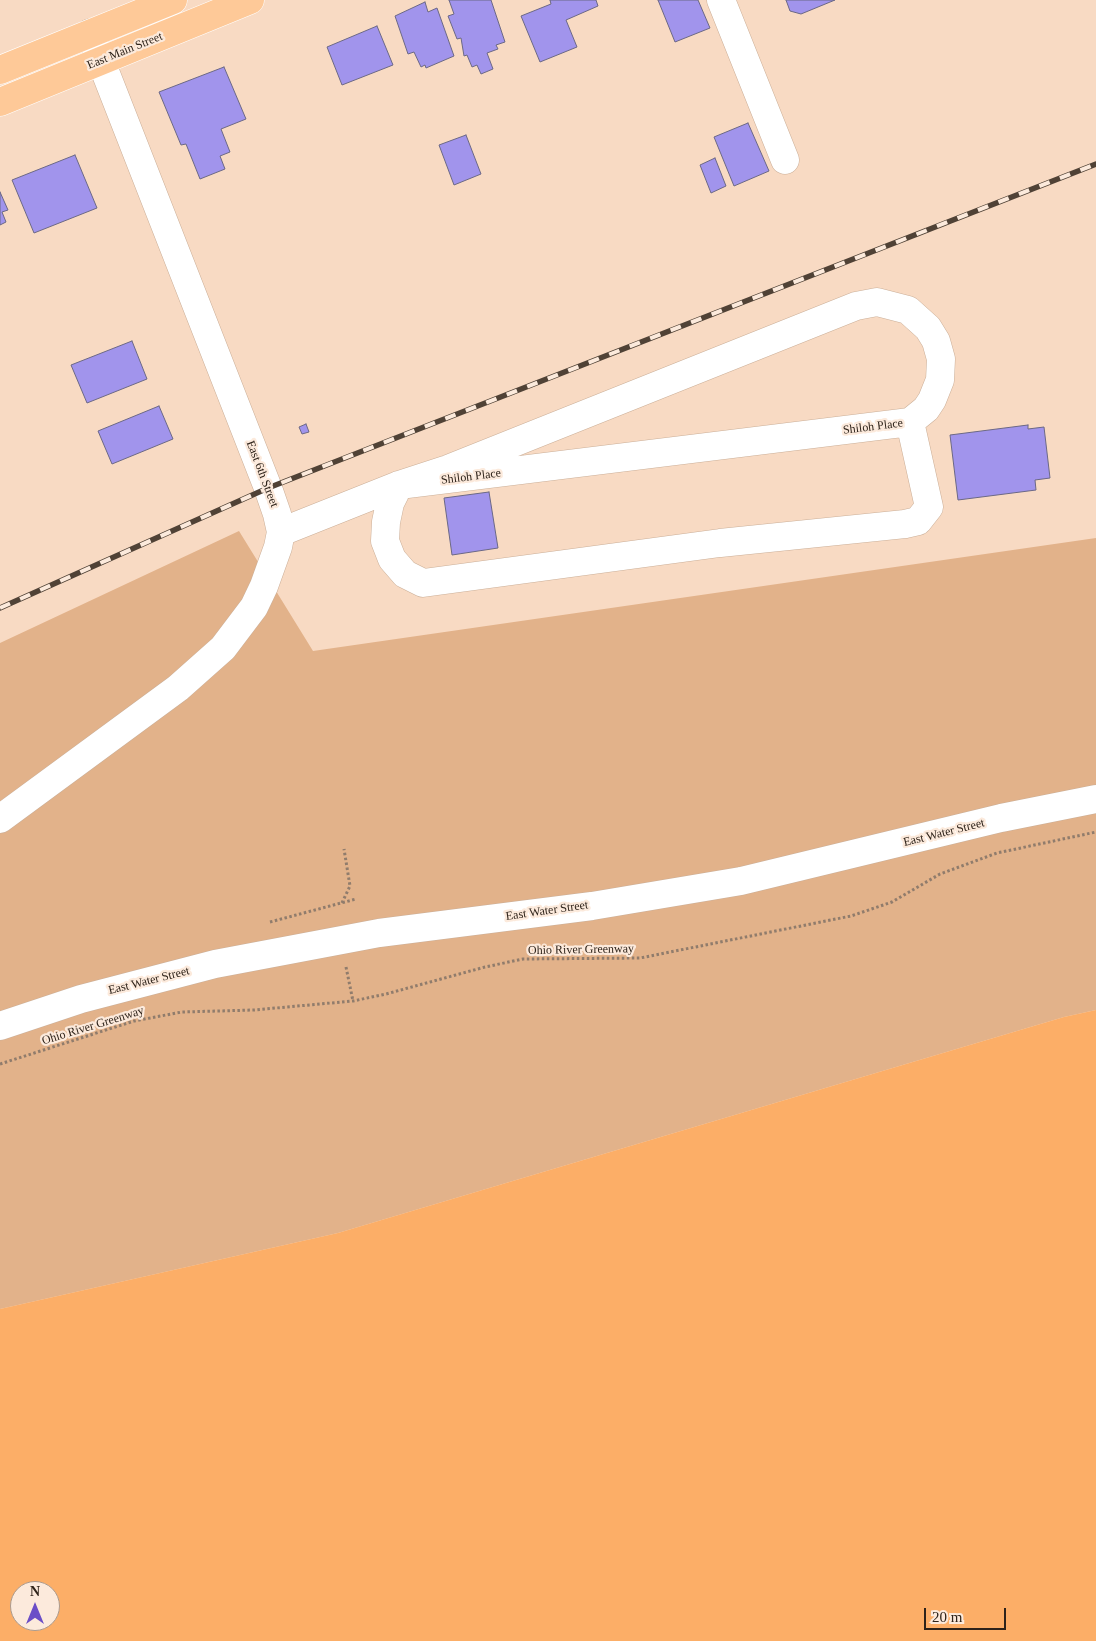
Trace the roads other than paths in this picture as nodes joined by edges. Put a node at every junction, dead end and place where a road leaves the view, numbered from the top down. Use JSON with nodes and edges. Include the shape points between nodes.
{"nodes":[{"id":1,"x":173,"y":0,"type":"edge"},
{"id":2,"x":250,"y":0,"type":"edge"},
{"id":3,"x":721,"y":0,"type":"edge"},
{"id":4,"x":90,"y":33,"type":"junction"},
{"id":5,"x":101,"y":61,"type":"junction"},
{"id":6,"x":0,"y":70,"type":"edge"},
{"id":7,"x":0,"y":102,"type":"edge"},
{"id":8,"x":785,"y":160,"type":"dead end"},
{"id":9,"x":910,"y":422,"type":"junction"},
{"id":10,"x":399,"y":486,"type":"junction"},
{"id":11,"x":280,"y":532,"type":"junction"},
{"id":12,"x":1096,"y":799,"type":"edge"},
{"id":13,"x":0,"y":819,"type":"edge"},
{"id":14,"x":0,"y":1026,"type":"edge"}],
"edges":[{"from":1,"to":4,"type":"main road"},
{"from":2,"to":5,"type":"main road","name":"East Main Street"},
{"from":3,"to":8,"type":"street"},
{"from":4,"to":5,"type":"street","name":"East 6th Street"},
{"from":4,"to":6,"type":"main road"},
{"from":5,"to":7,"type":"main road","name":"East Main Street"},
{"from":5,"to":11,"type":"street","name":"East 6th Street","via":[[268,488]]},
{"from":9,"to":10,"type":"street","name":"Shiloh Place"},
{"from":9,"to":10,"type":"street","name":"Shiloh Place","via":[[932,400],[940,380],[938,346],[928,328],[908,310],[877,302],[856,306]]},
{"from":9,"to":10,"type":"street","via":[[929,507],[918,521],[905,524],[720,543],[423,583],[405,574],[392,558],[385,541],[390,503]]},
{"from":10,"to":11,"type":"street","name":"Shiloh Place"},
{"from":11,"to":13,"type":"street","name":"East 6th Street","via":[[278,547],[254,607],[223,648],[178,688]]},
{"from":12,"to":14,"type":"street","name":"East Water Street","via":[[1001,818],[741,881],[592,906],[379,933],[225,962],[81,999]]}]}
